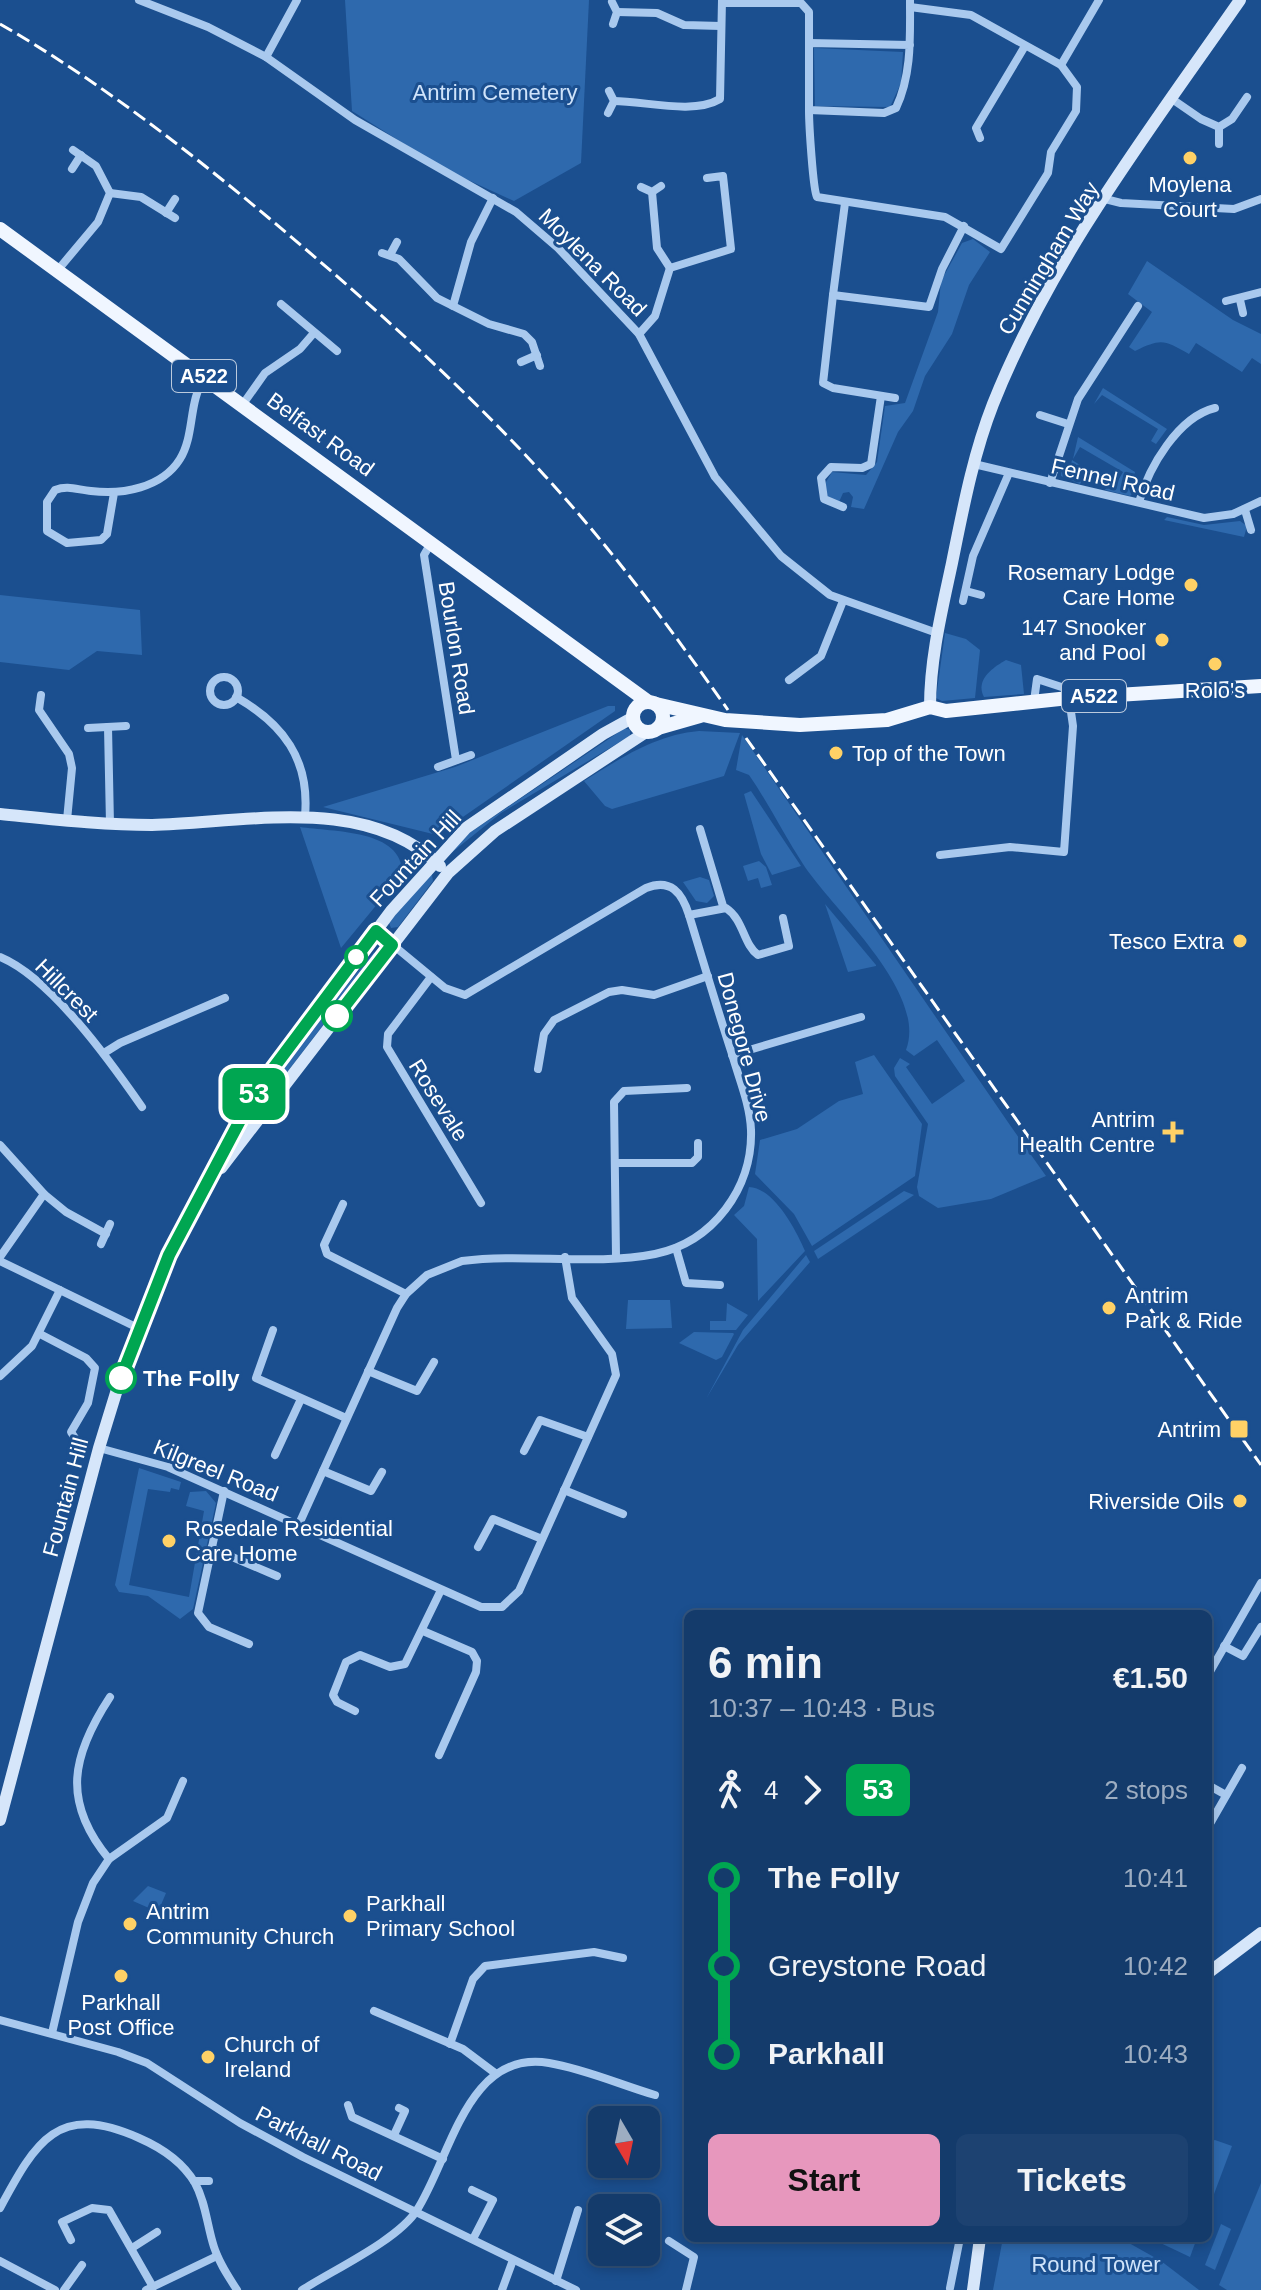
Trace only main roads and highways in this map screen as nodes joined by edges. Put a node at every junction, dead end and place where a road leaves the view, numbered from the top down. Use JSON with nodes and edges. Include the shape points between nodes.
{"nodes":[{"id":1,"x":0,"y":229,"type":"edge"},
{"id":2,"x":611,"y":678,"type":"junction"},
{"id":3,"x":1261,"y":686,"type":"edge"},
{"id":4,"x":652,"y":703,"type":"junction"},
{"id":5,"x":632,"y":716,"type":"junction"},
{"id":6,"x":700,"y":716,"type":"junction"},
{"id":7,"x":652,"y":730,"type":"junction"}],
"edges":[{"from":1,"to":2,"type":"main road","name":"Belfast Road","number":"A522"},
{"from":2,"to":4,"type":"main road","name":"Belfast Road","number":"A522"},
{"from":2,"to":5,"type":"main road","name":"Belfast Road","number":"A522"},
{"from":3,"to":6,"type":"main road","number":"A522","via":[[946,711],[930,707],[860,723],[778,724]]},
{"from":4,"to":5,"type":"main road","via":[[636,706]]},
{"from":4,"to":6,"type":"main road","number":"A522"},
{"from":4,"to":7,"type":"main road","via":[[663,716]]},
{"from":5,"to":7,"type":"main road","number":"A522","via":[[637,728]]},
{"from":6,"to":7,"type":"main road","number":"A522"}]}
